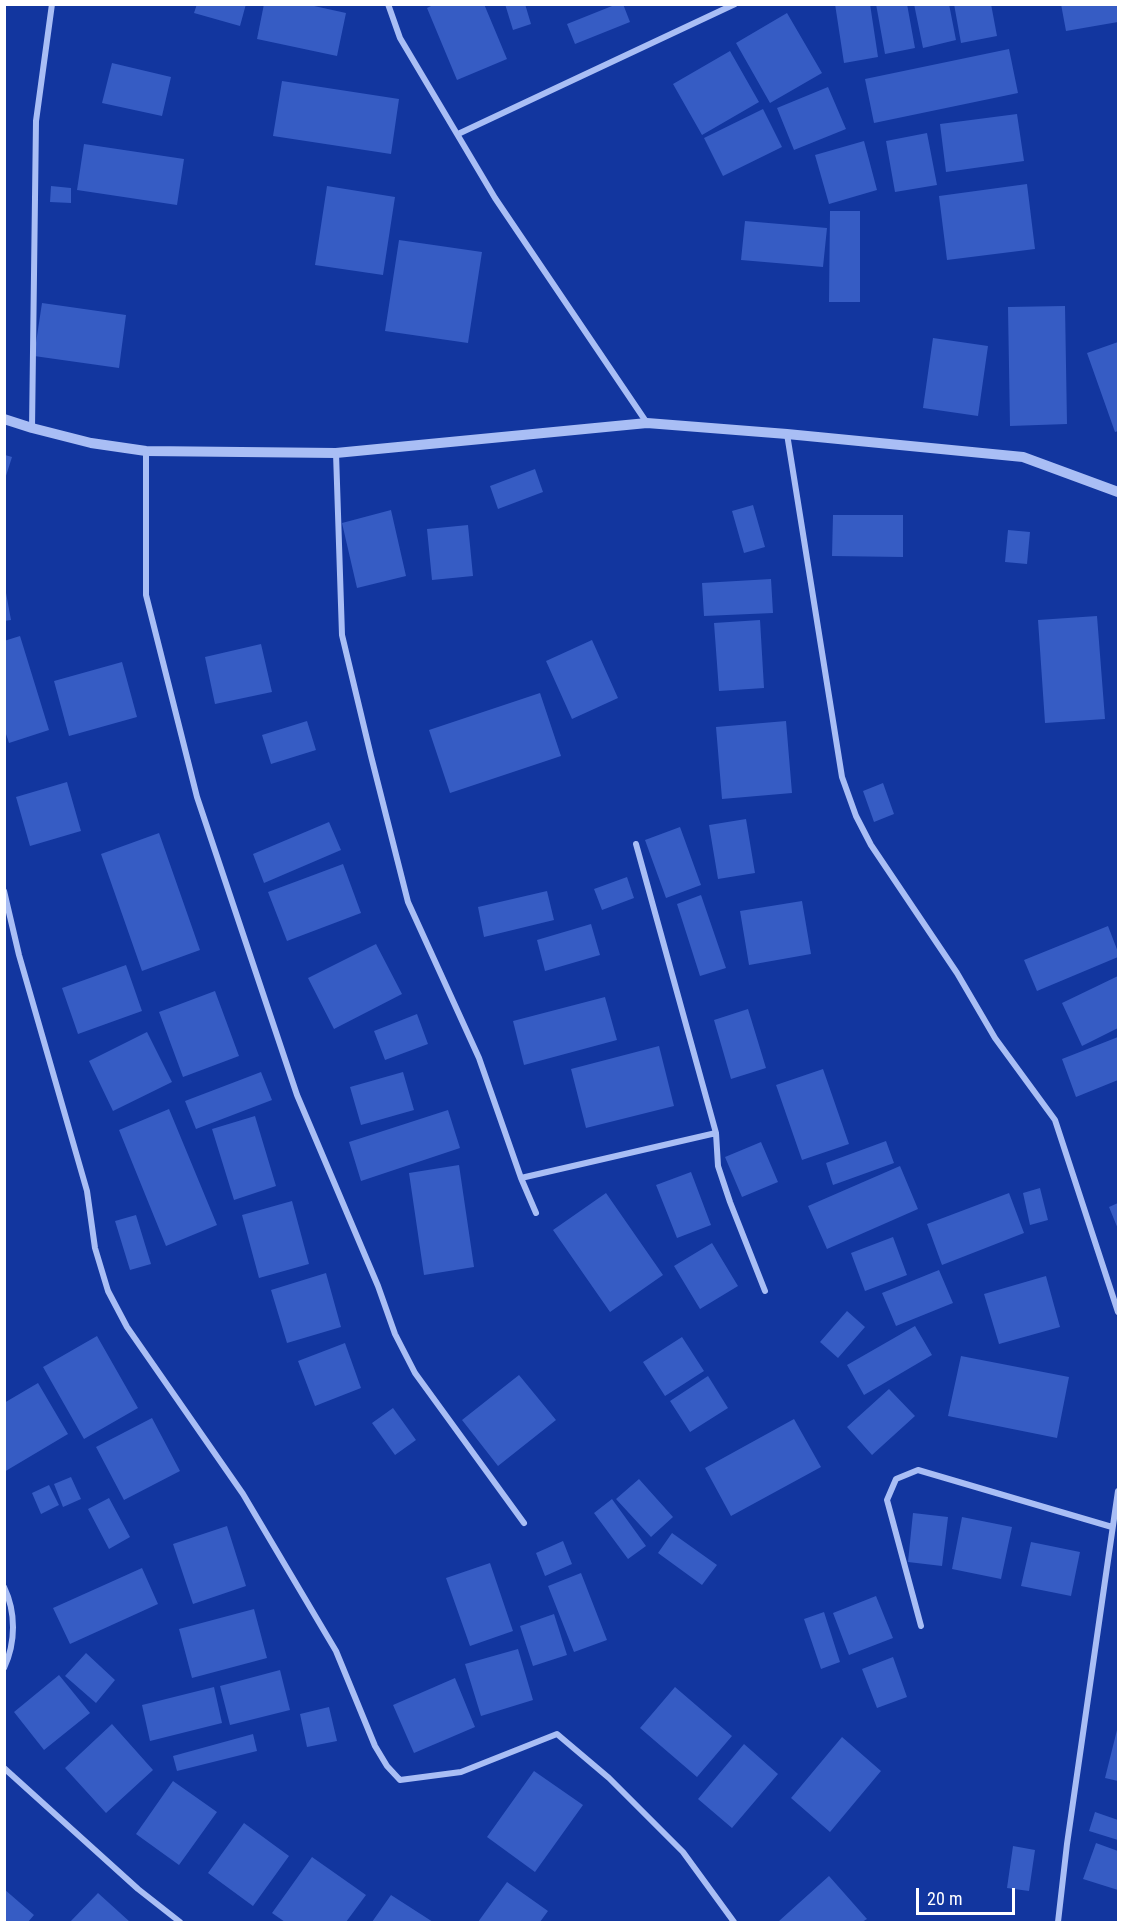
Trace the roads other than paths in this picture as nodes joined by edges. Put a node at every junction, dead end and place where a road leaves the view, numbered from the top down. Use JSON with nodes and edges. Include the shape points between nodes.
{"nodes":[{"id":1,"x":52,"y":4,"type":"edge"},
{"id":2,"x":388,"y":4,"type":"edge"},
{"id":3,"x":735,"y":4,"type":"edge"},
{"id":4,"x":458,"y":134,"type":"junction"},
{"id":5,"x":4,"y":419,"type":"edge"},
{"id":6,"x":647,"y":423,"type":"junction"},
{"id":7,"x":32,"y":428,"type":"junction"},
{"id":8,"x":787,"y":434,"type":"junction"},
{"id":9,"x":146,"y":452,"type":"junction"},
{"id":10,"x":336,"y":453,"type":"junction"},
{"id":11,"x":1119,"y":492,"type":"edge"},
{"id":12,"x":636,"y":844,"type":"dead end"},
{"id":13,"x":4,"y":891,"type":"edge"},
{"id":14,"x":716,"y":1133,"type":"junction"},
{"id":15,"x":521,"y":1178,"type":"junction"},
{"id":16,"x":536,"y":1213,"type":"dead end"},
{"id":17,"x":765,"y":1291,"type":"dead end"},
{"id":18,"x":1119,"y":1312,"type":"edge"},
{"id":19,"x":1119,"y":1491,"type":"edge"},
{"id":20,"x":524,"y":1523,"type":"dead end"},
{"id":21,"x":1112,"y":1527,"type":"junction"},
{"id":22,"x":4,"y":1587,"type":"edge"},
{"id":23,"x":921,"y":1626,"type":"dead end"},
{"id":24,"x":4,"y":1668,"type":"edge"},
{"id":25,"x":4,"y":1768,"type":"edge"},
{"id":26,"x":180,"y":1923,"type":"edge"},
{"id":27,"x":734,"y":1923,"type":"edge"},
{"id":28,"x":1058,"y":1923,"type":"edge"}],
"edges":[{"from":1,"to":7,"type":"street","via":[[36,121]]},
{"from":2,"to":4,"type":"street","via":[[400,38]]},
{"from":3,"to":4,"type":"street"},
{"from":4,"to":6,"type":"street","via":[[495,198]]},
{"from":5,"to":7,"type":"street"},
{"from":6,"to":8,"type":"street"},
{"from":6,"to":10,"type":"street"},
{"from":7,"to":9,"type":"street"},
{"from":8,"to":11,"type":"street","via":[[1023,458]]},
{"from":8,"to":18,"type":"street","via":[[832,723],[842,777],[856,816],[995,1038],[1055,1120]]},
{"from":9,"to":10,"type":"street"},
{"from":9,"to":20,"type":"street","via":[[146,596],[197,797],[297,1095],[410,1363]]},
{"from":10,"to":15,"type":"street","via":[[342,635],[373,768],[408,902],[479,1058]]},
{"from":12,"to":14,"type":"street"},
{"from":13,"to":27,"type":"street","via":[[87,1191],[95,1248],[108,1291],[127,1327],[243,1494],[336,1651],[387,1766],[400,1780],[461,1772],[557,1734],[609,1778],[683,1851]]},
{"from":14,"to":15,"type":"street"},
{"from":14,"to":17,"type":"street","via":[[718,1166]]},
{"from":15,"to":16,"type":"street"},
{"from":19,"to":21,"type":"street"},
{"from":21,"to":23,"type":"street","via":[[918,1470],[896,1479],[887,1500]]},
{"from":21,"to":28,"type":"street"},
{"from":22,"to":24,"type":"street","via":[[13,1623],[13,1643]]},
{"from":25,"to":26,"type":"street"}]}
